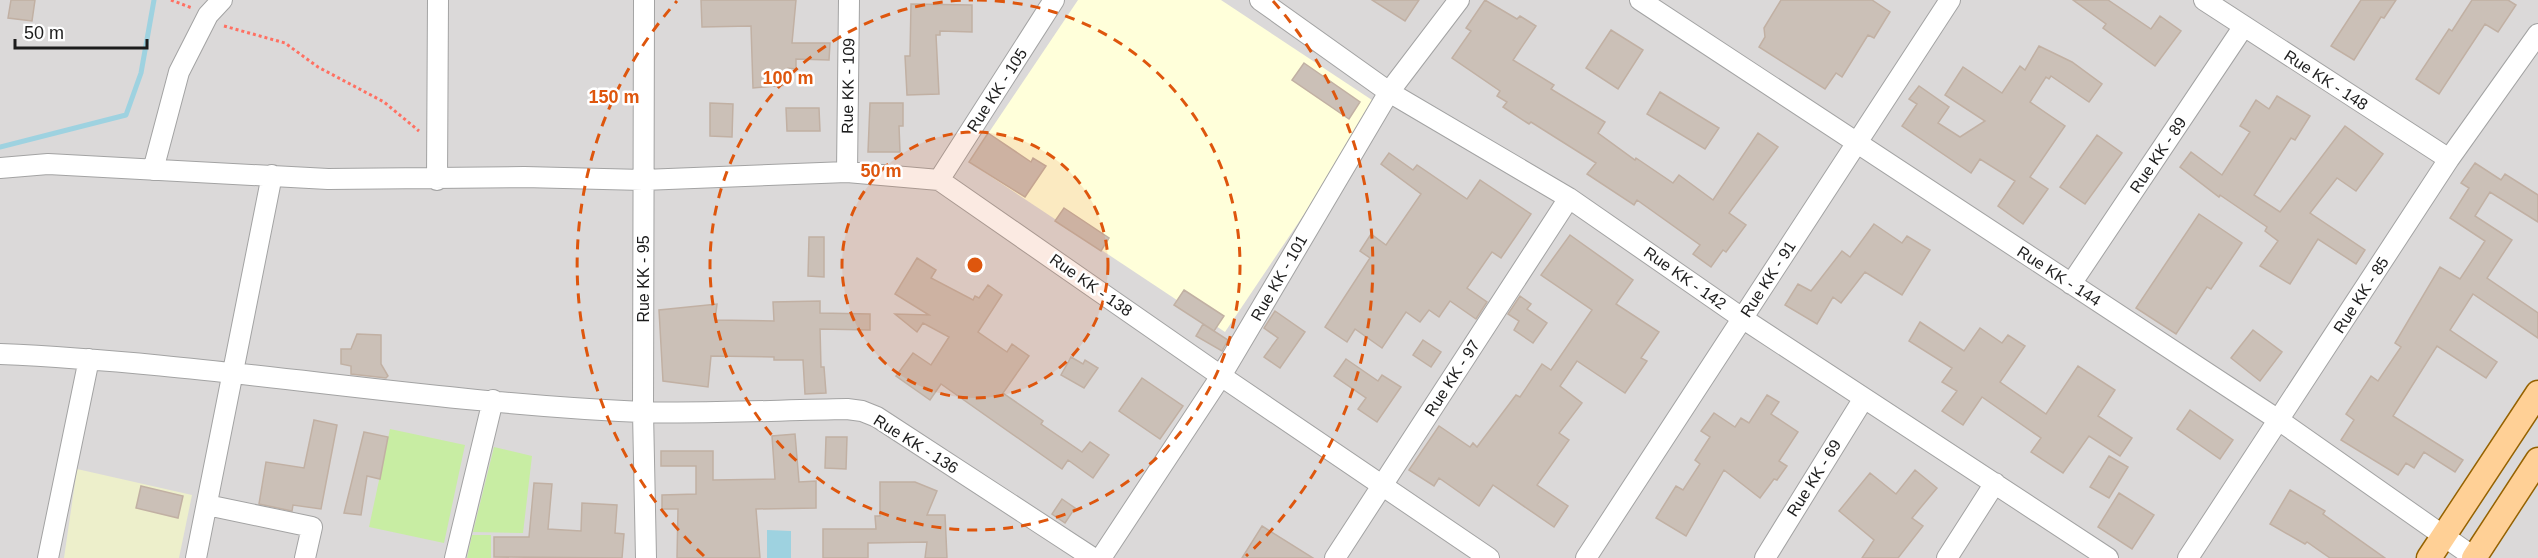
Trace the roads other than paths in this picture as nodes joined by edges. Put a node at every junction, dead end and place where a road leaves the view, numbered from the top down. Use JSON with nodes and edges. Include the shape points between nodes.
{"nodes":[{"id":1,"x":222,"y":0,"type":"edge"},
{"id":2,"x":438,"y":0,"type":"edge"},
{"id":3,"x":644,"y":0,"type":"edge"},
{"id":4,"x":849,"y":0,"type":"edge"},
{"id":5,"x":1054,"y":0,"type":"edge"},
{"id":6,"x":1260,"y":0,"type":"edge"},
{"id":7,"x":1459,"y":0,"type":"edge"},
{"id":8,"x":1640,"y":0,"type":"edge"},
{"id":9,"x":1950,"y":0,"type":"edge"},
{"id":10,"x":2204,"y":0,"type":"edge"},
{"id":11,"x":2244,"y":26,"type":"junction"},
{"id":12,"x":2538,"y":34,"type":"edge"},
{"id":13,"x":1389,"y":92,"type":"junction"},
{"id":14,"x":1857,"y":142,"type":"junction"},
{"id":15,"x":2449,"y":159,"type":"junction"},
{"id":16,"x":0,"y":168,"type":"edge"},
{"id":17,"x":153,"y":170,"type":"junction"},
{"id":18,"x":847,"y":172,"type":"junction"},
{"id":19,"x":272,"y":175,"type":"junction"},
{"id":20,"x":437,"y":180,"type":"junction"},
{"id":21,"x":643,"y":180,"type":"junction"},
{"id":22,"x":939,"y":180,"type":"junction"},
{"id":23,"x":1569,"y":198,"type":"junction"},
{"id":24,"x":2071,"y":284,"type":"junction"},
{"id":25,"x":1742,"y":318,"type":"junction"},
{"id":26,"x":0,"y":354,"type":"edge"},
{"id":27,"x":88,"y":359,"type":"junction"},
{"id":28,"x":233,"y":372,"type":"junction"},
{"id":29,"x":1221,"y":376,"type":"junction"},
{"id":30,"x":2538,"y":393,"type":"edge"},
{"id":31,"x":1863,"y":398,"type":"junction"},
{"id":32,"x":493,"y":400,"type":"junction"},
{"id":33,"x":643,"y":412,"type":"junction"},
{"id":34,"x":2280,"y":421,"type":"junction"},
{"id":35,"x":2538,"y":460,"type":"edge"},
{"id":36,"x":1995,"y":483,"type":"junction"},
{"id":37,"x":1382,"y":485,"type":"junction"},
{"id":38,"x":207,"y":506,"type":"junction"},
{"id":39,"x":2443,"y":537,"type":"junction"},
{"id":40,"x":48,"y":558,"type":"edge"},
{"id":41,"x":196,"y":558,"type":"edge"},
{"id":42,"x":305,"y":558,"type":"edge"},
{"id":43,"x":455,"y":558,"type":"edge"},
{"id":44,"x":645,"y":558,"type":"edge"},
{"id":45,"x":1093,"y":558,"type":"edge"},
{"id":46,"x":1101,"y":558,"type":"edge"},
{"id":47,"x":1335,"y":558,"type":"edge"},
{"id":48,"x":1489,"y":558,"type":"edge"},
{"id":49,"x":1586,"y":558,"type":"edge"},
{"id":50,"x":1765,"y":558,"type":"edge"},
{"id":51,"x":1947,"y":558,"type":"edge"},
{"id":52,"x":2108,"y":558,"type":"edge"},
{"id":53,"x":2188,"y":558,"type":"edge"},
{"id":54,"x":2429,"y":558,"type":"edge"},
{"id":55,"x":2475,"y":558,"type":"edge"}],
"edges":[{"from":1,"to":17,"type":"street","via":[[208,15],[179,72]]},
{"from":2,"to":20,"type":"street"},
{"from":3,"to":21,"type":"street","name":"Rue KK - 95"},
{"from":4,"to":18,"type":"street","name":"Rue KK - 109"},
{"from":5,"to":22,"type":"street","name":"Rue KK - 105"},
{"from":6,"to":13,"type":"street","name":"Rue KK - 142"},
{"from":7,"to":13,"type":"street","name":"Rue KK - 101"},
{"from":8,"to":14,"type":"street","name":"Rue KK - 144"},
{"from":9,"to":14,"type":"street","name":"Rue KK - 91"},
{"from":10,"to":11,"type":"street","name":"Rue KK - 148"},
{"from":11,"to":15,"type":"street","name":"Rue KK - 148"},
{"from":11,"to":24,"type":"street","name":"Rue KK - 89"},
{"from":12,"to":15,"type":"street","name":"Rue KK - 85"},
{"from":13,"to":23,"type":"street","name":"Rue KK - 142"},
{"from":13,"to":29,"type":"street","name":"Rue KK - 101"},
{"from":14,"to":24,"type":"street","name":"Rue KK - 144"},
{"from":14,"to":25,"type":"street","name":"Rue KK - 91"},
{"from":15,"to":34,"type":"street","name":"Rue KK - 85"},
{"from":16,"to":17,"type":"street","name":"Rue KK - 138","via":[[48,164]]},
{"from":17,"to":19,"type":"street","name":"Rue KK - 138"},
{"from":18,"to":21,"type":"street","name":"Rue KK - 138"},
{"from":18,"to":22,"type":"street","name":"Rue KK - 138"},
{"from":19,"to":20,"type":"street","name":"Rue KK - 138"},
{"from":19,"to":28,"type":"street"},
{"from":20,"to":21,"type":"street","name":"Rue KK - 138"},
{"from":21,"to":33,"type":"street","name":"Rue KK - 95"},
{"from":22,"to":29,"type":"street","name":"Rue KK - 138"},
{"from":23,"to":25,"type":"street","name":"Rue KK - 142"},
{"from":23,"to":37,"type":"street","name":"Rue KK - 97"},
{"from":24,"to":34,"type":"street","name":"Rue KK - 144"},
{"from":25,"to":31,"type":"street","name":"Rue KK - 142"},
{"from":25,"to":49,"type":"street","name":"Rue KK - 91"},
{"from":26,"to":27,"type":"street","name":"Rue KK - 136"},
{"from":27,"to":28,"type":"street","name":"Rue KK - 136"},
{"from":27,"to":40,"type":"street"},
{"from":28,"to":32,"type":"street","name":"Rue KK - 136"},
{"from":28,"to":38,"type":"street"},
{"from":29,"to":37,"type":"street","name":"Rue KK - 138"},
{"from":29,"to":46,"type":"street","name":"Rue KK - 101"},
{"from":30,"to":39,"type":"main road"},
{"from":31,"to":36,"type":"street","name":"Rue KK - 142"},
{"from":31,"to":50,"type":"street","name":"Rue KK - 69"},
{"from":32,"to":33,"type":"street","name":"Rue KK - 136"},
{"from":32,"to":43,"type":"street"},
{"from":33,"to":44,"type":"street","name":"Rue KK - 95"},
{"from":33,"to":45,"type":"street","name":"Rue KK - 136","via":[[862,411]]},
{"from":34,"to":39,"type":"street","name":"Rue KK - 144"},
{"from":34,"to":53,"type":"street","name":"Rue KK - 85"},
{"from":35,"to":55,"type":"main road"},
{"from":36,"to":51,"type":"street"},
{"from":36,"to":52,"type":"street","name":"Rue KK - 142"},
{"from":37,"to":47,"type":"street","name":"Rue KK - 97"},
{"from":37,"to":48,"type":"street","name":"Rue KK - 138"},
{"from":38,"to":41,"type":"street"},
{"from":38,"to":42,"type":"street","via":[[312,527]]},
{"from":39,"to":54,"type":"main road"},
{"from":39,"to":55,"type":"street","name":"Rue KK - 144"}]}
